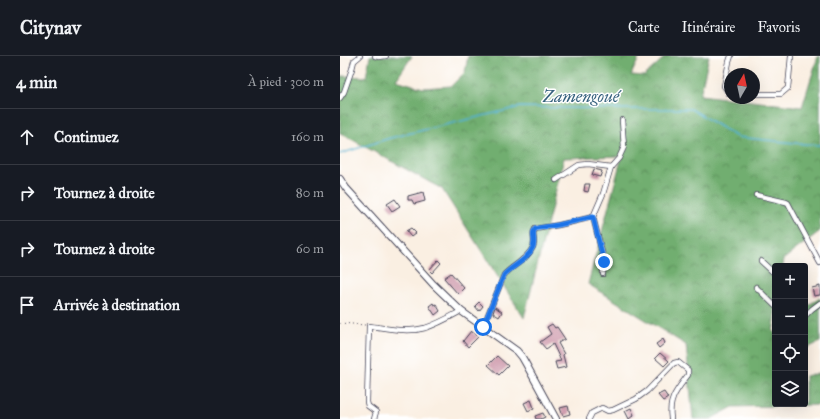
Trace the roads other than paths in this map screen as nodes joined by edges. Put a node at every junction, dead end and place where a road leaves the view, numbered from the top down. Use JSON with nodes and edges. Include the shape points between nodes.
{"nodes":[{"id":1,"x":360,"y":56,"type":"edge"},
{"id":2,"x":375,"y":56,"type":"edge"},
{"id":3,"x":386,"y":56,"type":"edge"},
{"id":4,"x":732,"y":56,"type":"edge"},
{"id":5,"x":791,"y":56,"type":"edge"},
{"id":6,"x":728,"y":68,"type":"edge"},
{"id":7,"x":760,"y":94,"type":"edge"},
{"id":8,"x":340,"y":98,"type":"edge"},
{"id":9,"x":622,"y":120,"type":"dead end"},
{"id":10,"x":611,"y":167,"type":"junction"},
{"id":11,"x":340,"y":179,"type":"edge"},
{"id":12,"x":556,"y":180,"type":"dead end"},
{"id":13,"x":756,"y":195,"type":"dead end"},
{"id":14,"x":593,"y":217,"type":"junction"},
{"id":15,"x":819,"y":260,"type":"edge"},
{"id":16,"x":761,"y":261,"type":"dead end"},
{"id":17,"x":772,"y":271,"type":"edge"},
{"id":18,"x":603,"y":274,"type":"dead end"},
{"id":19,"x":756,"y":287,"type":"dead end"},
{"id":20,"x":772,"y":303,"type":"edge"},
{"id":21,"x":820,"y":303,"type":"edge"},
{"id":22,"x":461,"y":311,"type":"junction"},
{"id":23,"x":808,"y":313,"type":"edge"},
{"id":24,"x":483,"y":327,"type":"junction"},
{"id":25,"x":374,"y":419,"type":"edge"},
{"id":26,"x":556,"y":419,"type":"edge"},
{"id":27,"x":589,"y":419,"type":"edge"},
{"id":28,"x":671,"y":419,"type":"edge"}],
"edges":[{"from":1,"to":8,"type":"street","via":[[354,61]]},
{"from":2,"to":3,"type":"street"},
{"from":4,"to":6,"type":"street"},
{"from":5,"to":7,"type":"street","via":[[788,88],[781,94]]},
{"from":9,"to":10,"type":"street","via":[[624,147]]},
{"from":10,"to":12,"type":"street","via":[[579,165]]},
{"from":10,"to":14,"type":"street"},
{"from":11,"to":22,"type":"street","via":[[433,284]]},
{"from":13,"to":15,"type":"street","via":[[788,203]]},
{"from":14,"to":18,"type":"street","via":[[604,260]]},
{"from":14,"to":24,"type":"street","via":[[535,229],[535,242],[531,251],[504,275]]},
{"from":16,"to":17,"type":"street"},
{"from":19,"to":20,"type":"street"},
{"from":21,"to":23,"type":"street"},
{"from":22,"to":24,"type":"street"},
{"from":22,"to":25,"type":"street","via":[[417,330],[369,326],[366,402],[376,412]]},
{"from":24,"to":26,"type":"street","via":[[522,357]]},
{"from":27,"to":28,"type":"street","via":[[592,413],[602,408],[613,410],[636,399],[678,362],[689,372],[672,399]]}]}
